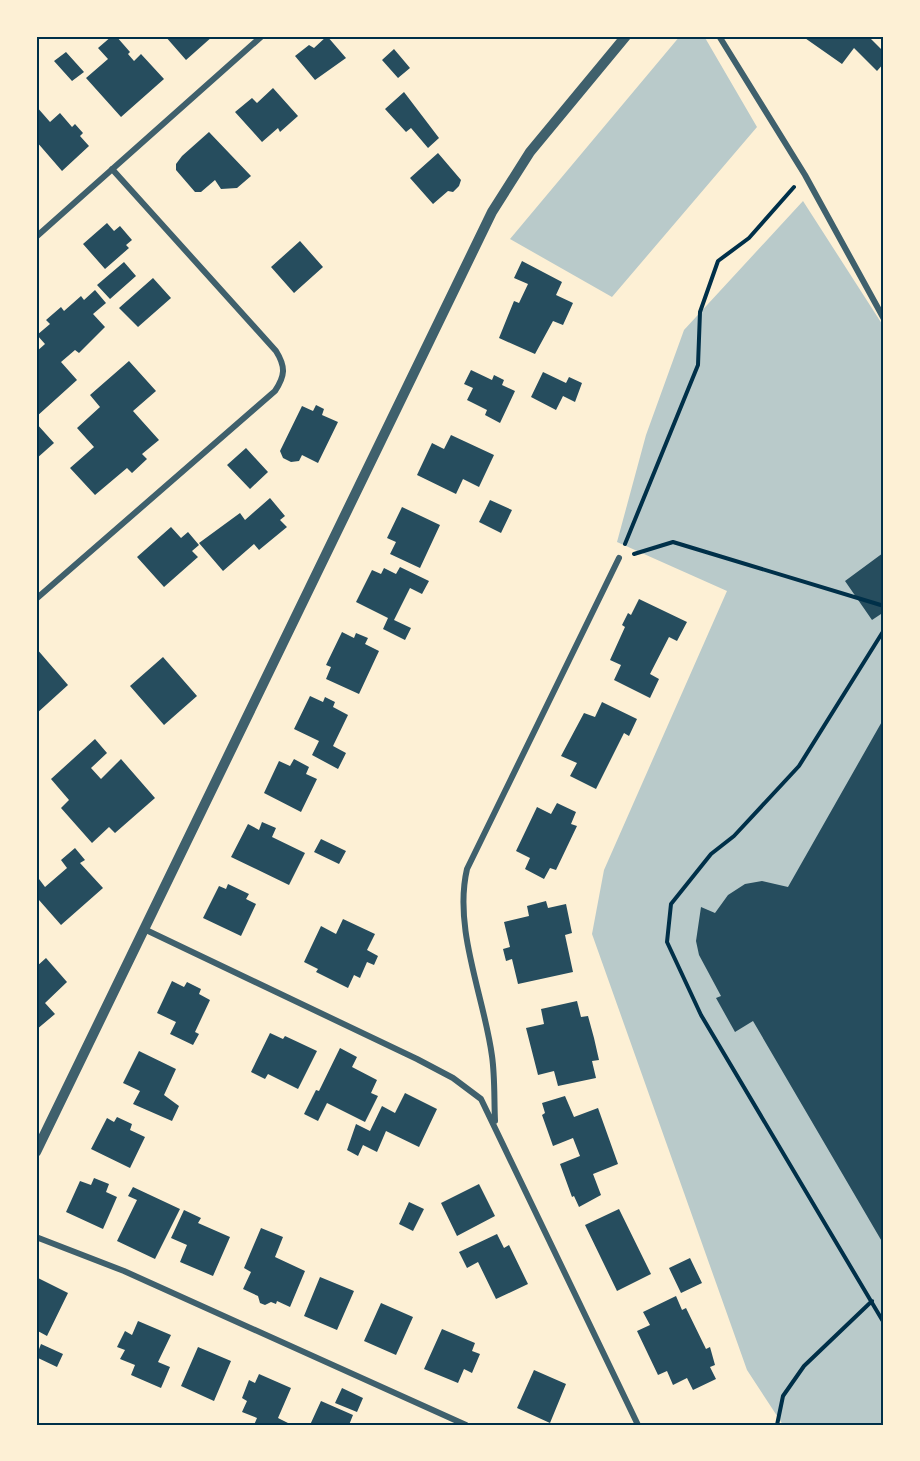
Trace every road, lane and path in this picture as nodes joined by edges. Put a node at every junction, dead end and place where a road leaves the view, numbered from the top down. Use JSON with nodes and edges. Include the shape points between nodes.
{"nodes":[{"id":1,"x":262,"y":36,"type":"edge"},
{"id":2,"x":626,"y":36,"type":"edge"},
{"id":3,"x":719,"y":36,"type":"edge"},
{"id":4,"x":112,"y":169,"type":"junction"},
{"id":5,"x":805,"y":175,"type":"junction"},
{"id":6,"x":36,"y":237,"type":"edge"},
{"id":7,"x":884,"y":319,"type":"edge"},
{"id":8,"x":619,"y":558,"type":"junction"},
{"id":9,"x":36,"y":599,"type":"edge"},
{"id":10,"x":884,"y":606,"type":"edge"},
{"id":11,"x":884,"y":630,"type":"edge"},
{"id":12,"x":144,"y":928,"type":"junction"},
{"id":13,"x":496,"y":1124,"type":"junction"},
{"id":14,"x":37,"y":1146,"type":"edge"},
{"id":15,"x":36,"y":1237,"type":"edge"},
{"id":16,"x":872,"y":1301,"type":"junction"},
{"id":17,"x":884,"y":1323,"type":"edge"},
{"id":18,"x":466,"y":1425,"type":"edge"},
{"id":19,"x":638,"y":1425,"type":"edge"},
{"id":20,"x":777,"y":1425,"type":"edge"}],
"edges":[{"from":1,"to":4,"type":"street"},
{"from":2,"to":12,"type":"street","via":[[526,158],[492,212]]},
{"from":3,"to":5,"type":"street"},
{"from":4,"to":6,"type":"street"},
{"from":4,"to":9,"type":"street","via":[[276,351],[284,365],[283,379],[275,391]]},
{"from":5,"to":7,"type":"street"},
{"from":5,"to":8,"type":"path","via":[[749,238],[718,261],[700,312],[698,364]]},
{"from":8,"to":10,"type":"path","via":[[673,543]]},
{"from":8,"to":13,"type":"street","via":[[467,869],[462,891],[463,915],[492,1056]]},
{"from":11,"to":16,"type":"path","via":[[799,766],[711,855],[671,904],[667,942],[701,1015]]},
{"from":12,"to":13,"type":"street","via":[[453,1078],[481,1099]]},
{"from":12,"to":14,"type":"street"},
{"from":13,"to":19,"type":"street"},
{"from":15,"to":18,"type":"street","via":[[124,1271]]},
{"from":16,"to":17,"type":"path"},
{"from":16,"to":20,"type":"path","via":[[804,1366],[783,1396]]}]}
